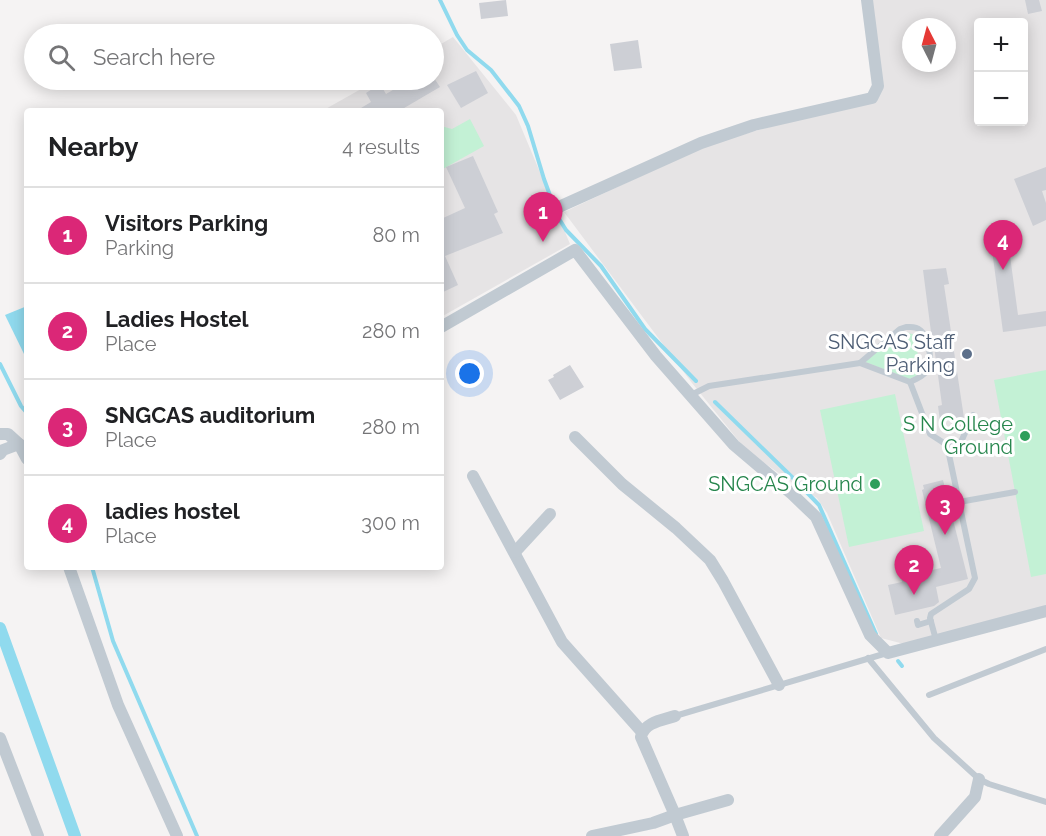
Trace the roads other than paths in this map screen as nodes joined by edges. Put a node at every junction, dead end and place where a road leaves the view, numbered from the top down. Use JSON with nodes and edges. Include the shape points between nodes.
{"nodes":[{"id":1,"x":867,"y":0,"type":"edge"},
{"id":2,"x":561,"y":206,"type":"dead end"},
{"id":3,"x":444,"y":325,"type":"edge"},
{"id":4,"x":860,"y":363,"type":"junction"},
{"id":5,"x":910,"y":382,"type":"junction"},
{"id":6,"x":691,"y":396,"type":"junction"},
{"id":7,"x":974,"y":415,"type":"dead end"},
{"id":8,"x":0,"y":434,"type":"edge"},
{"id":9,"x":575,"y":437,"type":"dead end"},
{"id":10,"x":19,"y":444,"type":"junction"},
{"id":11,"x":947,"y":445,"type":"junction"},
{"id":12,"x":24,"y":453,"type":"edge"},
{"id":13,"x":0,"y":454,"type":"edge"},
{"id":14,"x":473,"y":476,"type":"dead end"},
{"id":15,"x":1015,"y":492,"type":"dead end"},
{"id":16,"x":959,"y":502,"type":"junction"},
{"id":17,"x":550,"y":514,"type":"dead end"},
{"id":18,"x":515,"y":552,"type":"junction"},
{"id":19,"x":70,"y":570,"type":"edge"},
{"id":20,"x":1046,"y":611,"type":"edge"},
{"id":21,"x":917,"y":621,"type":"dead end"},
{"id":22,"x":931,"y":621,"type":"junction"},
{"id":23,"x":936,"y":640,"type":"junction"},
{"id":24,"x":1046,"y":649,"type":"edge"},
{"id":25,"x":888,"y":653,"type":"junction"},
{"id":26,"x":868,"y":658,"type":"junction"},
{"id":27,"x":779,"y":685,"type":"junction"},
{"id":28,"x":929,"y":695,"type":"dead end"},
{"id":29,"x":675,"y":716,"type":"joint"},
{"id":30,"x":642,"y":732,"type":"junction"},
{"id":31,"x":0,"y":738,"type":"edge"},
{"id":32,"x":979,"y":779,"type":"junction"},
{"id":33,"x":728,"y":800,"type":"dead end"},
{"id":34,"x":1046,"y":802,"type":"edge"},
{"id":35,"x":675,"y":815,"type":"junction"},
{"id":36,"x":38,"y":836,"type":"edge"},
{"id":37,"x":177,"y":836,"type":"edge"},
{"id":38,"x":592,"y":836,"type":"edge"},
{"id":39,"x":683,"y":836,"type":"edge"},
{"id":40,"x":940,"y":836,"type":"edge"}],
"edges":[{"from":1,"to":2,"type":"street","via":[[878,86],[872,98],[754,125],[701,142]]},
{"from":3,"to":6,"type":"street","via":[[575,250]]},
{"from":4,"to":5,"type":"lane"},
{"from":4,"to":5,"type":"lane","via":[[900,329],[916,327],[927,341],[929,366],[922,376]]},
{"from":4,"to":6,"type":"lane","via":[[709,386]]},
{"from":5,"to":11,"type":"lane","via":[[930,434]]},
{"from":6,"to":25,"type":"street","via":[[734,445],[816,518],[870,636]]},
{"from":7,"to":11,"type":"lane","via":[[961,442]]},
{"from":8,"to":10,"type":"street","via":[[8,434]]},
{"from":9,"to":27,"type":"street","via":[[622,484],[710,560]]},
{"from":10,"to":12,"type":"street"},
{"from":10,"to":13,"type":"street"},
{"from":11,"to":16,"type":"lane"},
{"from":14,"to":18,"type":"street"},
{"from":15,"to":16,"type":"lane"},
{"from":16,"to":22,"type":"lane","via":[[975,582],[932,614]]},
{"from":17,"to":18,"type":"street"},
{"from":18,"to":30,"type":"street","via":[[562,642]]},
{"from":19,"to":37,"type":"street","via":[[118,705]]},
{"from":20,"to":23,"type":"street"},
{"from":21,"to":22,"type":"lane","via":[[918,625]]},
{"from":22,"to":23,"type":"lane"},
{"from":23,"to":25,"type":"street"},
{"from":24,"to":28,"type":"lane"},
{"from":25,"to":26,"type":"lane"},
{"from":26,"to":27,"type":"lane"},
{"from":26,"to":32,"type":"lane","via":[[934,738]]},
{"from":27,"to":29,"type":"lane"},
{"from":29,"to":30,"type":"street","via":[[647,726]]},
{"from":30,"to":35,"type":"street"},
{"from":31,"to":36,"type":"street"},
{"from":32,"to":34,"type":"lane"},
{"from":32,"to":40,"type":"street","via":[[975,796]]},
{"from":33,"to":35,"type":"street"},
{"from":35,"to":38,"type":"street"},
{"from":35,"to":39,"type":"street"}]}
